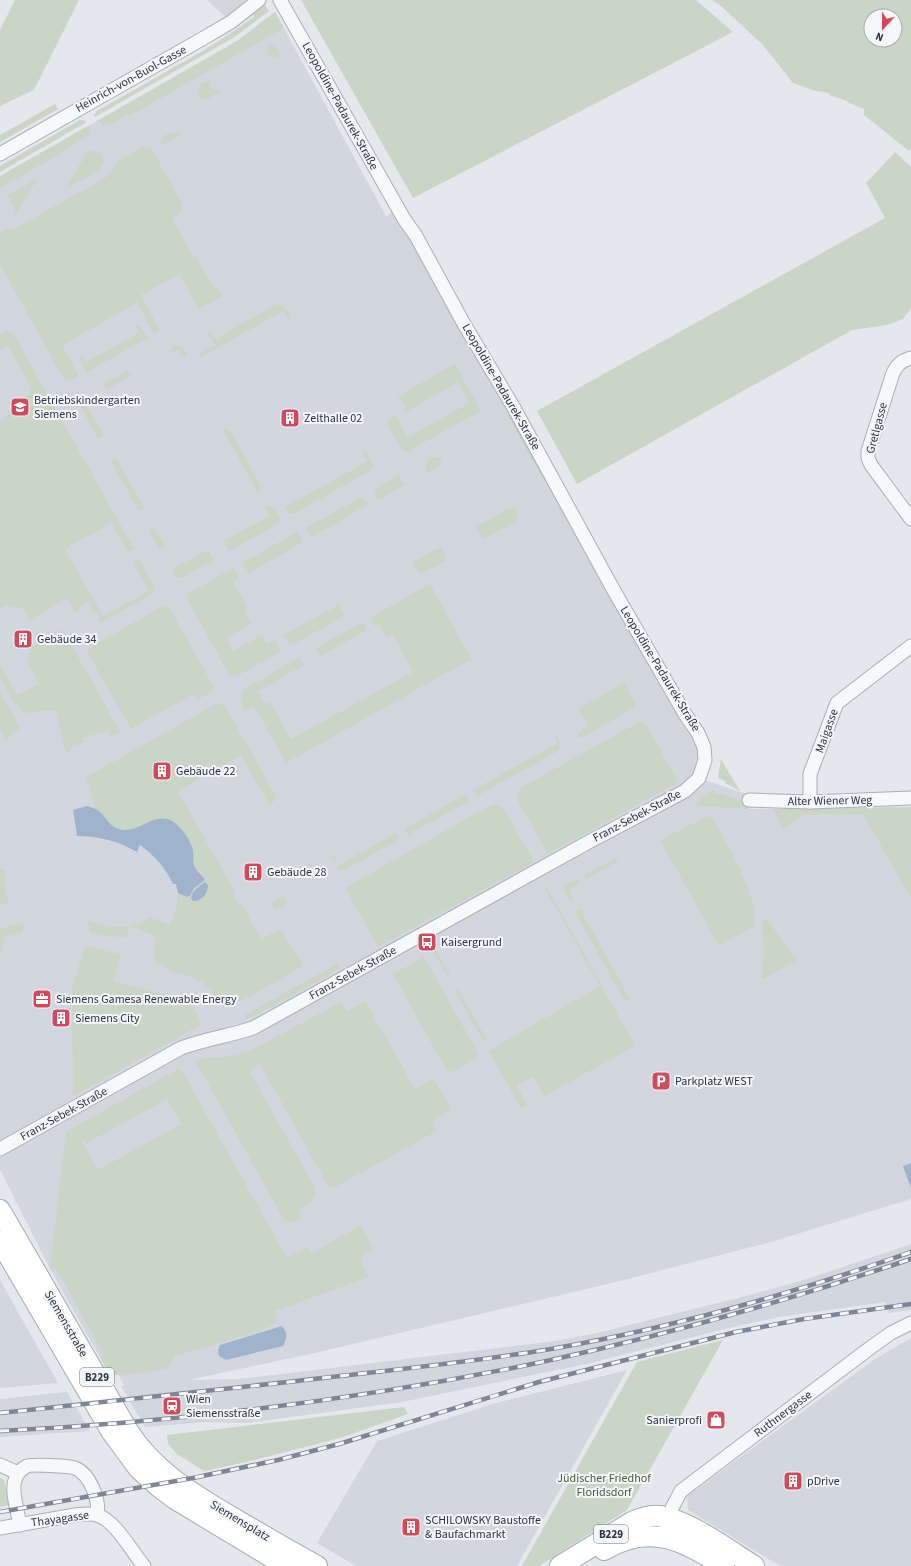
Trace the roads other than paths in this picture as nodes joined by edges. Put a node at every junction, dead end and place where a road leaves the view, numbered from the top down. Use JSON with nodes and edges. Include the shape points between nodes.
{"nodes":[{"id":1,"x":259,"y":0,"type":"edge"},
{"id":2,"x":280,"y":0,"type":"edge"},
{"id":3,"x":0,"y":154,"type":"edge"},
{"id":4,"x":911,"y":358,"type":"edge"},
{"id":5,"x":911,"y":519,"type":"edge"},
{"id":6,"x":911,"y":646,"type":"edge"},
{"id":7,"x":699,"y":778,"type":"joint"},
{"id":8,"x":911,"y":798,"type":"edge"},
{"id":9,"x":749,"y":800,"type":"dead end"},
{"id":10,"x":810,"y":802,"type":"junction"},
{"id":11,"x":0,"y":1150,"type":"edge"},
{"id":12,"x":0,"y":1210,"type":"edge"},
{"id":13,"x":0,"y":1242,"type":"edge"},
{"id":14,"x":911,"y":1323,"type":"edge"},
{"id":15,"x":0,"y":1465,"type":"edge"},
{"id":16,"x":18,"y":1473,"type":"junction"},
{"id":17,"x":162,"y":1480,"type":"junction"},
{"id":18,"x":97,"y":1515,"type":"junction"},
{"id":19,"x":668,"y":1518,"type":"junction"},
{"id":20,"x":20,"y":1525,"type":"junction"},
{"id":21,"x":0,"y":1528,"type":"edge"},
{"id":22,"x":662,"y":1537,"type":"junction"},
{"id":23,"x":144,"y":1566,"type":"edge"},
{"id":24,"x":286,"y":1566,"type":"edge"},
{"id":25,"x":317,"y":1566,"type":"edge"},
{"id":26,"x":560,"y":1566,"type":"edge"},
{"id":27,"x":579,"y":1566,"type":"edge"},
{"id":28,"x":724,"y":1566,"type":"edge"},
{"id":29,"x":754,"y":1566,"type":"edge"}],
"edges":[{"from":1,"to":3,"type":"street","name":"Heinrich-von-Buol-Gasse","via":[[202,40]]},
{"from":2,"to":7,"type":"street","name":"Leopoldine-Padaurek-Straße","via":[[514,408],[621,603],[698,733],[704,747],[705,760]]},
{"from":4,"to":5,"type":"street","name":"Gretlgasse","via":[[897,365],[893,373],[868,451],[871,465]]},
{"from":6,"to":10,"type":"street","name":"Maigasse","via":[[837,703],[810,774]]},
{"from":7,"to":11,"type":"street","name":"Franz-Sebek-Straße","via":[[684,791],[253,1028],[231,1036],[198,1041],[181,1048]]},
{"from":8,"to":10,"type":"street","name":"Alter Wiener Weg"},
{"from":9,"to":10,"type":"street","name":"Alter Wiener Weg"},
{"from":12,"to":17,"type":"main road","name":"Siemensstraße","number":"B229","via":[[128,1431]]},
{"from":13,"to":17,"type":"main road","name":"Siemensstraße","number":"B229","via":[[110,1431],[139,1469]]},
{"from":14,"to":19,"type":"street","name":"Ruthnergasse","via":[[870,1348],[681,1491]]},
{"from":15,"to":16,"type":"street"},
{"from":16,"to":18,"type":"street","via":[[28,1465],[76,1469],[93,1488],[98,1499]]},
{"from":16,"to":20,"type":"street","via":[[14,1488]]},
{"from":17,"to":24,"type":"main road","name":"Siemensplatz","number":"B229","via":[[212,1523]]},
{"from":17,"to":25,"type":"main road","name":"Siemensplatz","number":"B229","via":[[211,1504]]},
{"from":18,"to":20,"type":"street","name":"Thayagasse","via":[[75,1515]]},
{"from":18,"to":23,"type":"street","name":"Thayagasse","via":[[115,1528]]},
{"from":19,"to":22,"type":"street","name":"Ruthnergasse"},
{"from":19,"to":26,"type":"main road","number":"B229","via":[[639,1518]]},
{"from":19,"to":29,"type":"main road","number":"B229","via":[[693,1529]]},
{"from":20,"to":21,"type":"street","name":"Thayagasse"},
{"from":22,"to":27,"type":"main road","number":"B229","via":[[639,1537],[622,1541]]},
{"from":22,"to":28,"type":"main road","number":"B229","via":[[687,1544]]}]}
